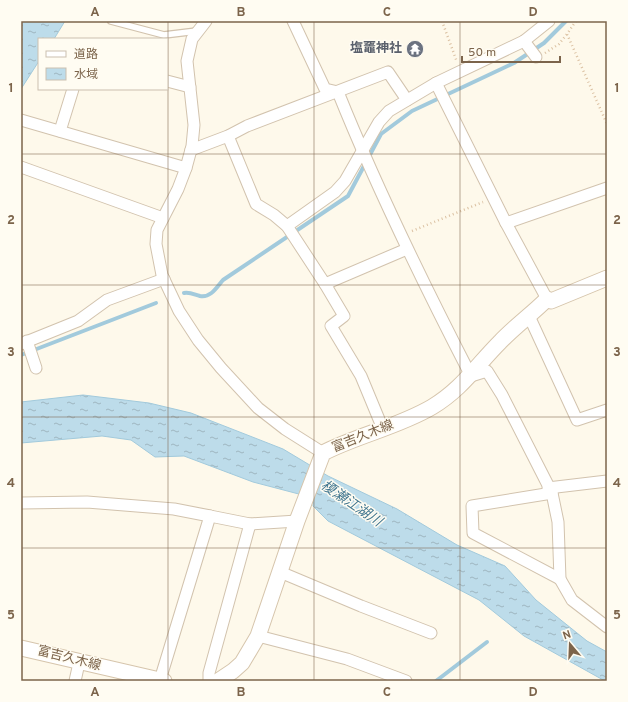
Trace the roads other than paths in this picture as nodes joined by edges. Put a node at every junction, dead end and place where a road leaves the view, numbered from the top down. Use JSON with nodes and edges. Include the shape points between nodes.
{"nodes":[{"id":1,"x":111,"y":21,"type":"edge"},
{"id":2,"x":206,"y":21,"type":"edge"},
{"id":3,"x":293,"y":21,"type":"edge"},
{"id":4,"x":549,"y":21,"type":"edge"},
{"id":5,"x":198,"y":31,"type":"junction"},
{"id":6,"x":525,"y":43,"type":"junction"},
{"id":7,"x":536,"y":58,"type":"road end"},
{"id":8,"x":168,"y":81,"type":"edge"},
{"id":9,"x":437,"y":84,"type":"junction"},
{"id":10,"x":190,"y":87,"type":"junction"},
{"id":11,"x":73,"y":90,"type":"edge"},
{"id":12,"x":338,"y":92,"type":"junction"},
{"id":13,"x":407,"y":100,"type":"junction"},
{"id":14,"x":21,"y":120,"type":"edge"},
{"id":15,"x":60,"y":131,"type":"junction"},
{"id":16,"x":228,"y":136,"type":"junction"},
{"id":17,"x":191,"y":150,"type":"junction"},
{"id":18,"x":363,"y":154,"type":"junction"},
{"id":19,"x":21,"y":167,"type":"edge"},
{"id":20,"x":186,"y":168,"type":"junction"},
{"id":21,"x":607,"y":188,"type":"edge"},
{"id":22,"x":163,"y":218,"type":"junction"},
{"id":23,"x":506,"y":223,"type":"junction"},
{"id":24,"x":288,"y":227,"type":"junction"},
{"id":25,"x":407,"y":249,"type":"junction"},
{"id":26,"x":607,"y":278,"type":"edge"},
{"id":27,"x":164,"y":279,"type":"junction"},
{"id":28,"x":325,"y":284,"type":"junction"},
{"id":29,"x":547,"y":299,"type":"junction"},
{"id":30,"x":529,"y":316,"type":"junction"},
{"id":31,"x":26,"y":344,"type":"edge"},
{"id":32,"x":35,"y":365,"type":"dead end"},
{"id":33,"x":471,"y":376,"type":"junction"},
{"id":34,"x":607,"y":410,"type":"edge"},
{"id":35,"x":383,"y":430,"type":"junction"},
{"id":36,"x":321,"y":458,"type":"junction"},
{"id":37,"x":607,"y":481,"type":"edge"},
{"id":38,"x":550,"y":490,"type":"junction"},
{"id":39,"x":21,"y":503,"type":"edge"},
{"id":40,"x":210,"y":516,"type":"junction"},
{"id":41,"x":297,"y":522,"type":"junction"},
{"id":42,"x":250,"y":524,"type":"junction"},
{"id":43,"x":280,"y":572,"type":"junction"},
{"id":44,"x":560,"y":579,"type":"junction"},
{"id":45,"x":607,"y":627,"type":"edge"},
{"id":46,"x":431,"y":632,"type":"dead end"},
{"id":47,"x":258,"y":636,"type":"junction"},
{"id":48,"x":21,"y":648,"type":"edge"},
{"id":49,"x":79,"y":663,"type":"junction"},
{"id":50,"x":75,"y":681,"type":"edge"},
{"id":51,"x":162,"y":681,"type":"edge"},
{"id":52,"x":209,"y":681,"type":"edge"},
{"id":53,"x":218,"y":681,"type":"edge"},
{"id":54,"x":406,"y":681,"type":"edge"}],
"edges":[{"from":1,"to":5,"type":"lane","via":[[164,35]]},
{"from":2,"to":5,"type":"street"},
{"from":3,"to":12,"type":"street","via":[[325,89]]},
{"from":4,"to":6,"type":"street"},
{"from":5,"to":10,"type":"street","via":[[192,39],[187,61]]},
{"from":6,"to":7,"type":"street"},
{"from":6,"to":9,"type":"street"},
{"from":8,"to":10,"type":"street"},
{"from":9,"to":13,"type":"street"},
{"from":9,"to":23,"type":"street"},
{"from":10,"to":17,"type":"street","via":[[194,125]]},
{"from":11,"to":15,"type":"street"},
{"from":12,"to":13,"type":"street","via":[[388,72]]},
{"from":12,"to":16,"type":"street","via":[[247,126]]},
{"from":12,"to":18,"type":"street"},
{"from":13,"to":18,"type":"street","via":[[379,122]]},
{"from":14,"to":15,"type":"street"},
{"from":15,"to":20,"type":"street"},
{"from":16,"to":17,"type":"street"},
{"from":16,"to":24,"type":"street","via":[[256,204],[274,214]]},
{"from":17,"to":20,"type":"street"},
{"from":18,"to":24,"type":"street","via":[[335,192]]},
{"from":18,"to":25,"type":"street"},
{"from":19,"to":22,"type":"street"},
{"from":20,"to":22,"type":"street"},
{"from":21,"to":23,"type":"street"},
{"from":22,"to":27,"type":"street","via":[[156,244]]},
{"from":23,"to":29,"type":"street"},
{"from":24,"to":28,"type":"street"},
{"from":25,"to":28,"type":"street"},
{"from":25,"to":33,"type":"street"},
{"from":26,"to":29,"type":"main road","via":[[551,301]]},
{"from":27,"to":31,"type":"street","via":[[107,300],[78,321]]},
{"from":27,"to":36,"type":"street","via":[[179,311],[220,368],[258,408]]},
{"from":28,"to":35,"type":"street","via":[[344,316],[331,326],[361,376]]},
{"from":29,"to":30,"type":"main road","name":"富吉久木線"},
{"from":30,"to":33,"type":"main road","name":"富吉久木線","via":[[500,341]]},
{"from":30,"to":34,"type":"street","via":[[577,420]]},
{"from":31,"to":32,"type":"street"},
{"from":33,"to":35,"type":"main road","name":"富吉久木線","via":[[432,407]]},
{"from":33,"to":38,"type":"street","via":[[487,371],[502,395]]},
{"from":35,"to":36,"type":"main road","name":"富吉久木線"},
{"from":36,"to":41,"type":"main road","name":"富吉久木線"},
{"from":37,"to":38,"type":"street"},
{"from":38,"to":44,"type":"street","via":[[558,522]]},
{"from":38,"to":44,"type":"street","via":[[472,506],[473,533]]},
{"from":39,"to":40,"type":"street","via":[[87,502],[174,509]]},
{"from":40,"to":42,"type":"street"},
{"from":40,"to":51,"type":"street"},
{"from":41,"to":42,"type":"street"},
{"from":41,"to":43,"type":"main road","name":"富吉久木線"},
{"from":42,"to":52,"type":"street","via":[[209,673]]},
{"from":43,"to":46,"type":"street"},
{"from":43,"to":47,"type":"main road","name":"富吉久木線"},
{"from":44,"to":45,"type":"street","via":[[572,600]]},
{"from":47,"to":53,"type":"main road","name":"富吉久木線","via":[[242,663]]},
{"from":47,"to":54,"type":"street","via":[[347,659]]},
{"from":48,"to":49,"type":"main road","name":"富吉久木線"},
{"from":49,"to":50,"type":"street"},
{"from":49,"to":51,"type":"main road","name":"富吉久木線"}]}
